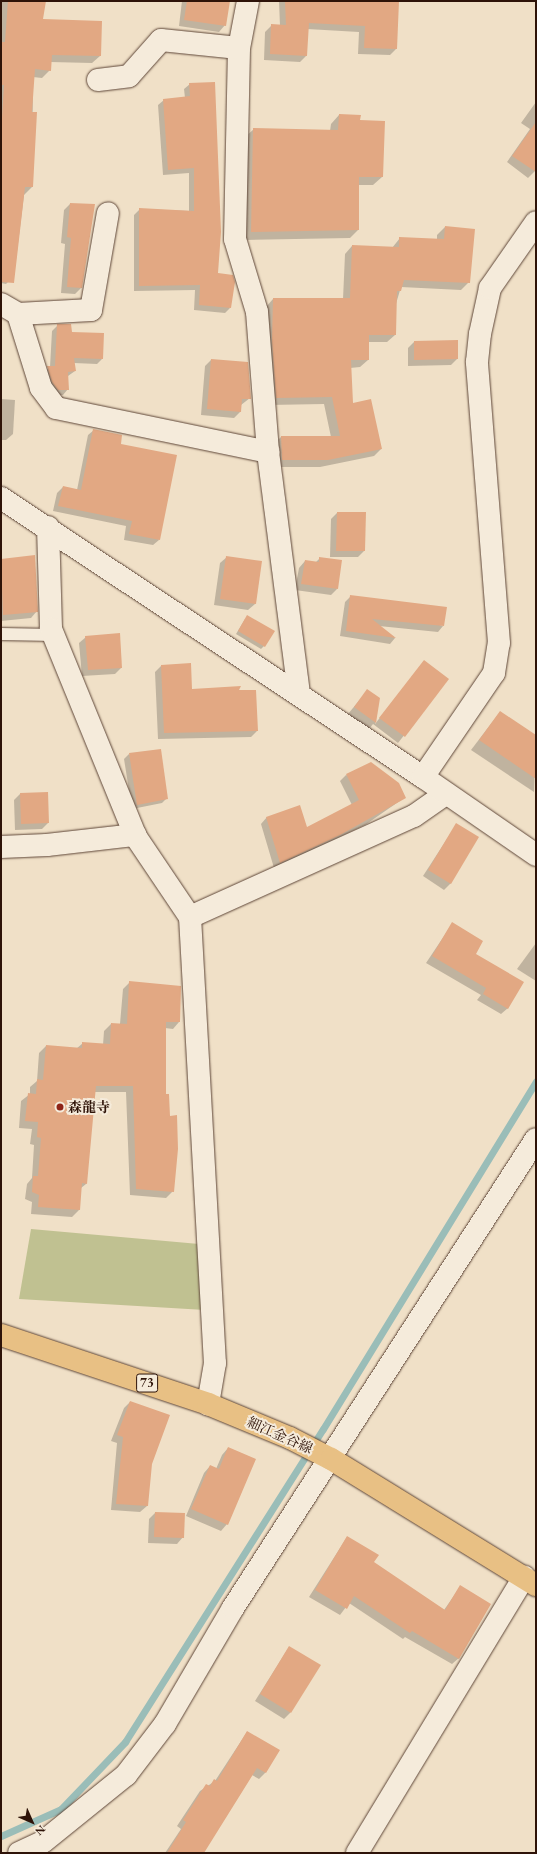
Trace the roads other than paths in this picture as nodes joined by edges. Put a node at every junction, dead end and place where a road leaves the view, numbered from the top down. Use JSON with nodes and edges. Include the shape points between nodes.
{"nodes":[{"id":1,"x":248,"y":1,"type":"edge"},
{"id":2,"x":239,"y":48,"type":"junction"},
{"id":3,"x":98,"y":80,"type":"dead end"},
{"id":4,"x":108,"y":213,"type":"dead end"},
{"id":5,"x":536,"y":222,"type":"edge"},
{"id":6,"x":9,"y":309,"type":"edge"},
{"id":7,"x":268,"y":452,"type":"junction"},
{"id":8,"x":1,"y":498,"type":"edge"},
{"id":9,"x":48,"y":527,"type":"junction"},
{"id":10,"x":1,"y":634,"type":"edge"},
{"id":11,"x":54,"y":635,"type":"junction"},
{"id":12,"x":299,"y":694,"type":"junction"},
{"id":13,"x":423,"y":777,"type":"junction"},
{"id":14,"x":446,"y":794,"type":"junction"},
{"id":15,"x":135,"y":835,"type":"junction"},
{"id":16,"x":1,"y":847,"type":"edge"},
{"id":17,"x":536,"y":855,"type":"edge"},
{"id":18,"x":190,"y":917,"type":"junction"},
{"id":19,"x":536,"y":1138,"type":"edge"},
{"id":20,"x":1,"y":1335,"type":"edge"},
{"id":21,"x":208,"y":1404,"type":"junction"},
{"id":22,"x":327,"y":1457,"type":"junction"},
{"id":23,"x":530,"y":1581,"type":"edge"},
{"id":24,"x":19,"y":1853,"type":"edge"},
{"id":25,"x":357,"y":1853,"type":"edge"}],
"edges":[{"from":1,"to":2,"type":"street"},
{"from":2,"to":3,"type":"street","via":[[161,40],[129,76]]},
{"from":2,"to":7,"type":"street","via":[[235,239],[257,312]]},
{"from":4,"to":6,"type":"street","via":[[91,310]]},
{"from":5,"to":13,"type":"street","via":[[490,288],[477,362],[499,642],[494,673]]},
{"from":6,"to":7,"type":"street","via":[[41,388],[56,408]]},
{"from":7,"to":12,"type":"street"},
{"from":8,"to":9,"type":"street"},
{"from":9,"to":11,"type":"street"},
{"from":9,"to":12,"type":"street"},
{"from":10,"to":11,"type":"lane"},
{"from":11,"to":15,"type":"street"},
{"from":12,"to":13,"type":"street"},
{"from":13,"to":14,"type":"street"},
{"from":14,"to":17,"type":"street"},
{"from":14,"to":18,"type":"street","via":[[414,816]]},
{"from":15,"to":16,"type":"street","via":[[47,845]]},
{"from":15,"to":18,"type":"street"},
{"from":18,"to":21,"type":"street","via":[[215,1363]]},
{"from":19,"to":22,"type":"street"},
{"from":20,"to":21,"type":"main road","name":"細江金谷線","number":"73"},
{"from":21,"to":22,"type":"main road","name":"細江金谷線","number":"73","via":[[290,1438]]},
{"from":22,"to":23,"type":"main road","name":"細江金谷線","number":"73"},
{"from":22,"to":24,"type":"street","via":[[233,1608],[165,1724],[126,1775],[43,1842]]},
{"from":23,"to":25,"type":"street"}]}
